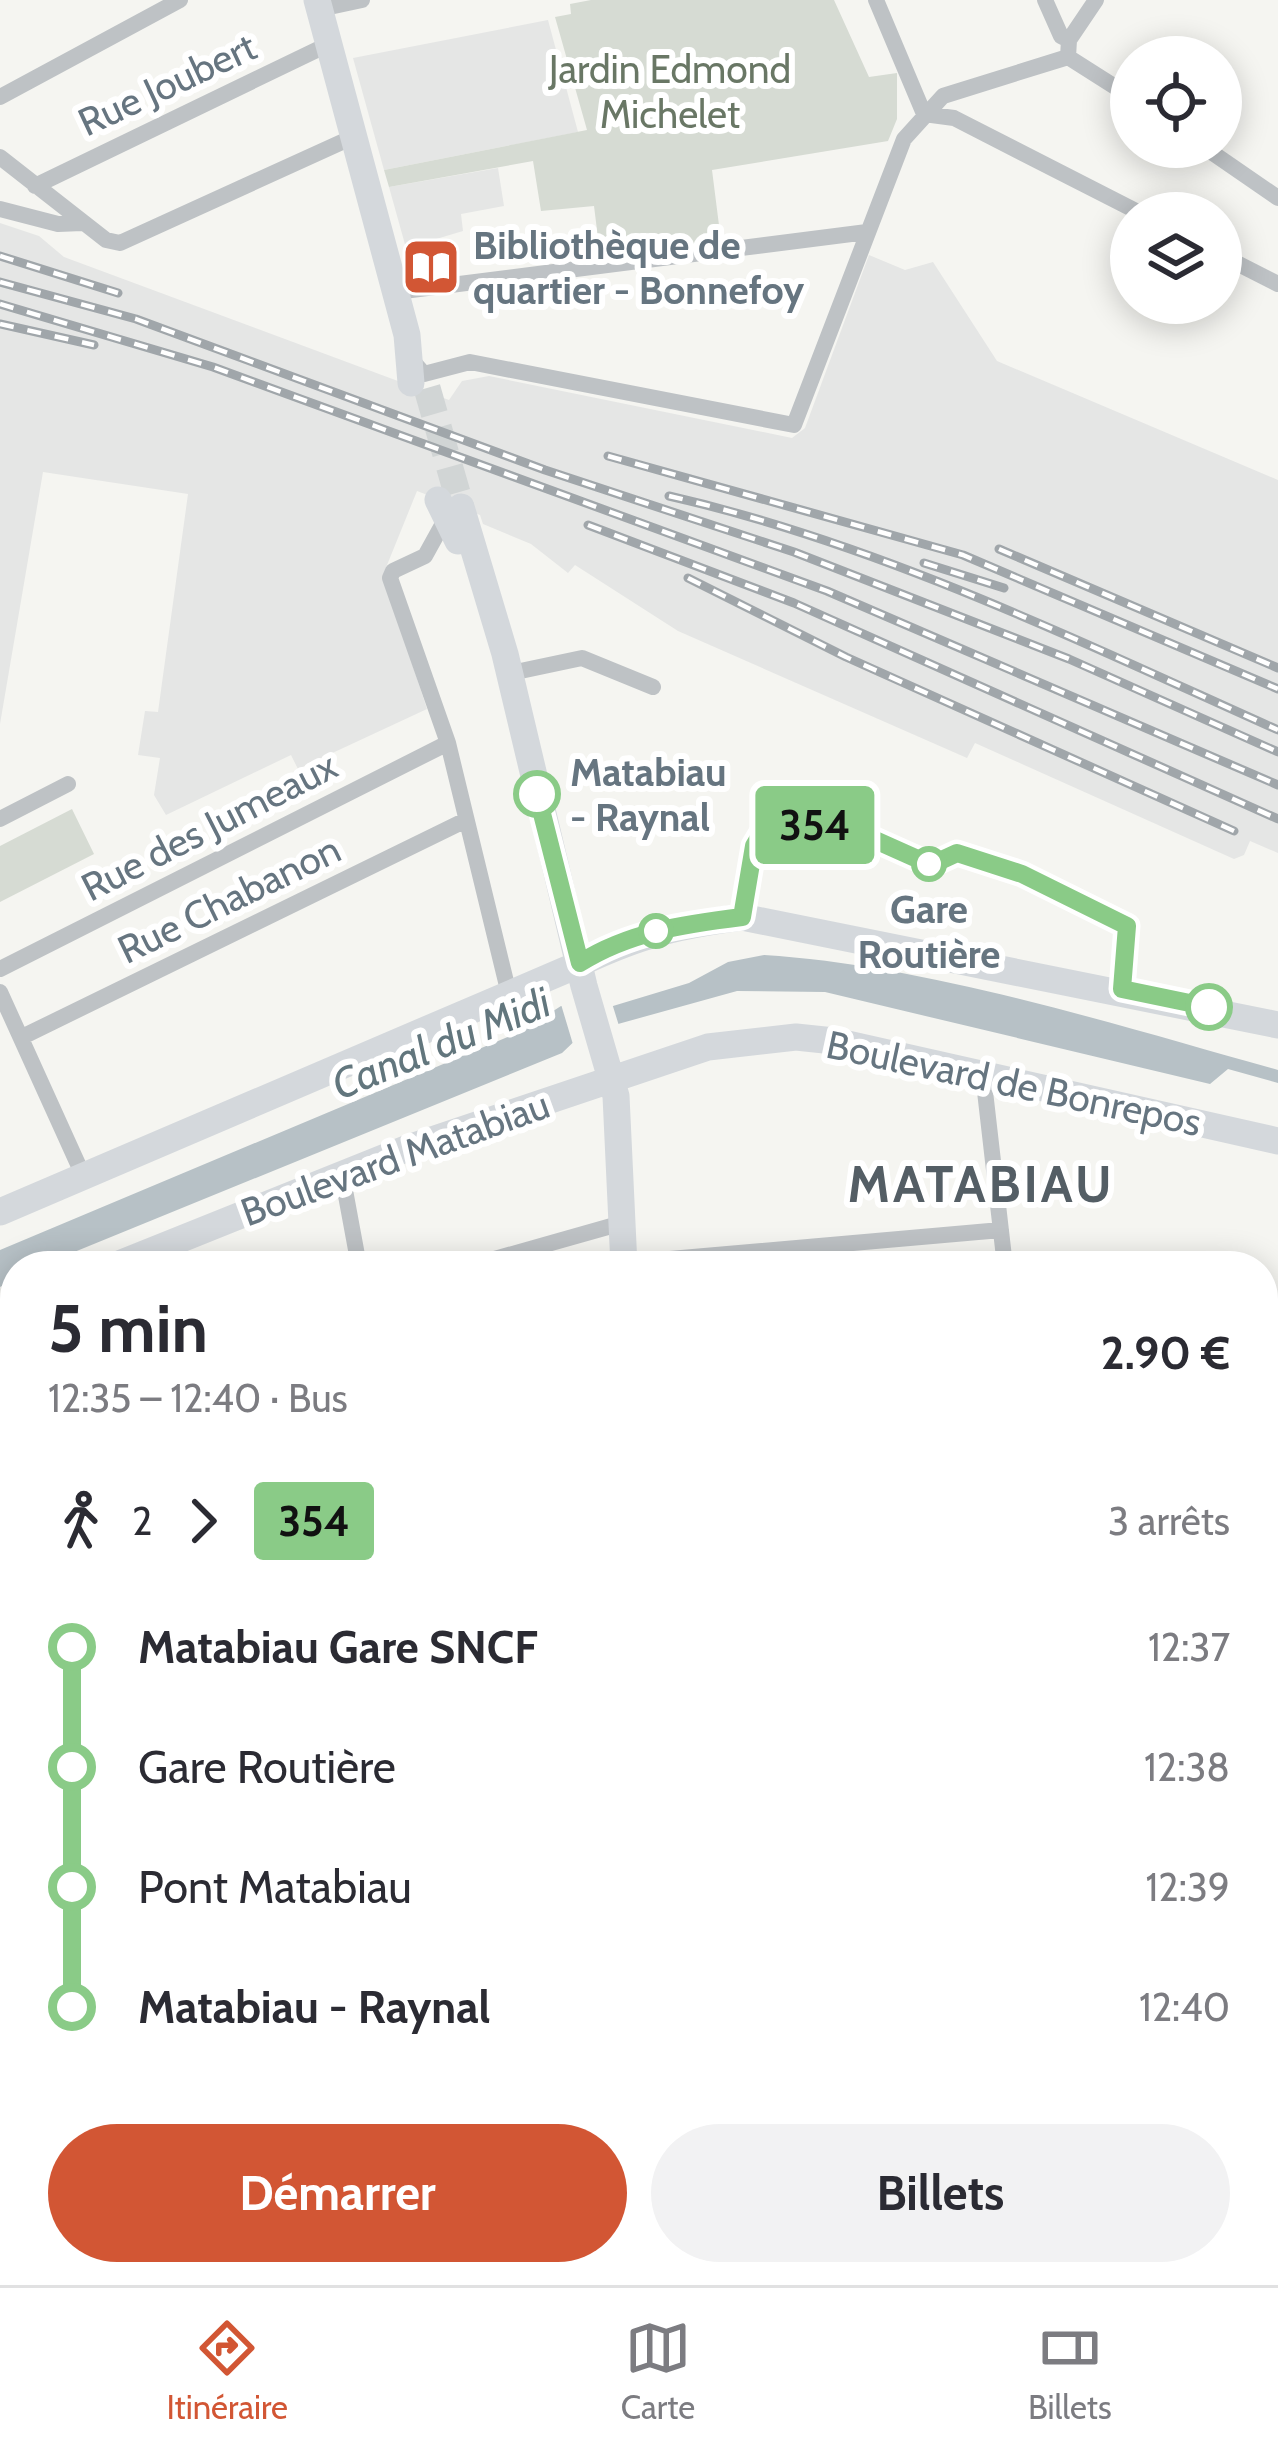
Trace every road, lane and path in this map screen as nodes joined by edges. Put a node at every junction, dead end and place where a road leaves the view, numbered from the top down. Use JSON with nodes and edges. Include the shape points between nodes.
{"nodes":[{"id":1,"x":180,"y":0,"type":"edge"},
{"id":2,"x":362,"y":0,"type":"edge"},
{"id":3,"x":876,"y":0,"type":"edge"},
{"id":4,"x":1045,"y":0,"type":"edge"},
{"id":5,"x":1096,"y":0,"type":"edge"},
{"id":6,"x":318,"y":5,"type":"edge"},
{"id":7,"x":329,"y":44,"type":"junction"},
{"id":8,"x":1068,"y":49,"type":"junction"},
{"id":9,"x":1110,"y":81,"type":"edge"},
{"id":10,"x":0,"y":98,"type":"edge"},
{"id":11,"x":924,"y":114,"type":"junction"},
{"id":12,"x":353,"y":137,"type":"junction"},
{"id":13,"x":0,"y":157,"type":"edge"},
{"id":14,"x":1234,"y":168,"type":"edge"},
{"id":15,"x":35,"y":186,"type":"junction"},
{"id":16,"x":1110,"y":198,"type":"edge"},
{"id":17,"x":1278,"y":199,"type":"edge"},
{"id":18,"x":0,"y":209,"type":"edge"},
{"id":19,"x":82,"y":223,"type":"junction"},
{"id":20,"x":867,"y":232,"type":"junction"},
{"id":21,"x":1242,"y":266,"type":"edge"},
{"id":22,"x":1278,"y":284,"type":"edge"},
{"id":23,"x":396,"y":292,"type":"junction"},
{"id":24,"x":416,"y":368,"type":"joint"},
{"id":25,"x":448,"y":508,"type":"joint"},
{"id":26,"x":506,"y":674,"type":"junction"},
{"id":27,"x":653,"y":687,"type":"dead end"},
{"id":28,"x":448,"y":743,"type":"junction"},
{"id":29,"x":68,"y":784,"type":"dead end"},
{"id":30,"x":0,"y":819,"type":"edge"},
{"id":31,"x":466,"y":820,"type":"junction"},
{"id":32,"x":0,"y":969,"type":"edge"},
{"id":33,"x":582,"y":974,"type":"junction"},
{"id":34,"x":0,"y":992,"type":"edge"},
{"id":35,"x":509,"y":994,"type":"junction"},
{"id":36,"x":1278,"y":1025,"type":"edge"},
{"id":37,"x":22,"y":1037,"type":"junction"},
{"id":38,"x":983,"y":1074,"type":"junction"},
{"id":39,"x":611,"y":1079,"type":"junction"},
{"id":40,"x":1278,"y":1141,"type":"edge"},
{"id":41,"x":82,"y":1173,"type":"junction"},
{"id":42,"x":342,"y":1174,"type":"junction"},
{"id":43,"x":0,"y":1212,"type":"edge"},
{"id":44,"x":622,"y":1222,"type":"junction"},
{"id":45,"x":1001,"y":1230,"type":"junction"},
{"id":46,"x":151,"y":1251,"type":"edge"},
{"id":47,"x":356,"y":1251,"type":"edge"},
{"id":48,"x":522,"y":1251,"type":"edge"},
{"id":49,"x":623,"y":1251,"type":"edge"},
{"id":50,"x":775,"y":1251,"type":"edge"},
{"id":51,"x":1003,"y":1251,"type":"edge"}],
"edges":[{"from":1,"to":10,"type":"street"},
{"from":2,"to":6,"type":"street"},
{"from":3,"to":11,"type":"street"},
{"from":4,"to":8,"type":"street"},
{"from":5,"to":8,"type":"street"},
{"from":6,"to":7,"type":"main road"},
{"from":7,"to":12,"type":"main road"},
{"from":7,"to":15,"type":"street","name":"Rue Joubert"},
{"from":8,"to":9,"type":"street"},
{"from":8,"to":11,"type":"street","via":[[943,96]]},
{"from":11,"to":16,"type":"street","via":[[954,118]]},
{"from":11,"to":20,"type":"street","via":[[904,139]]},
{"from":12,"to":19,"type":"street","via":[[128,241],[106,240]]},
{"from":12,"to":23,"type":"main road"},
{"from":13,"to":15,"type":"street"},
{"from":14,"to":17,"type":"street"},
{"from":15,"to":19,"type":"street"},
{"from":18,"to":19,"type":"street"},
{"from":20,"to":23,"type":"street"},
{"from":20,"to":24,"type":"street","via":[[794,425],[470,362]]},
{"from":21,"to":22,"type":"street"},
{"from":23,"to":24,"type":"main road"},
{"from":25,"to":26,"type":"main road","via":[[487,587]]},
{"from":25,"to":28,"type":"street","via":[[425,556],[390,578]]},
{"from":26,"to":27,"type":"street","via":[[582,658]]},
{"from":26,"to":33,"type":"main road"},
{"from":28,"to":31,"type":"street"},
{"from":28,"to":32,"type":"street","name":"Rue des Jumeaux"},
{"from":29,"to":30,"type":"street"},
{"from":31,"to":35,"type":"street"},
{"from":31,"to":37,"type":"street","name":"Rue Chabanon"},
{"from":33,"to":35,"type":"main road"},
{"from":33,"to":36,"type":"main road","via":[[614,944],[742,917]]},
{"from":33,"to":39,"type":"main road"},
{"from":34,"to":37,"type":"street"},
{"from":35,"to":41,"type":"main road"},
{"from":37,"to":41,"type":"street"},
{"from":38,"to":39,"type":"main road","name":"Boulevard de Bonrepos","via":[[796,1037],[708,1047]]},
{"from":38,"to":40,"type":"main road","name":"Boulevard de Bonrepos"},
{"from":38,"to":45,"type":"street"},
{"from":39,"to":42,"type":"main road","name":"Boulevard Matabiau"},
{"from":39,"to":44,"type":"main road"},
{"from":41,"to":43,"type":"main road"},
{"from":42,"to":46,"type":"main road","name":"Boulevard Matabiau"},
{"from":42,"to":47,"type":"street"},
{"from":44,"to":48,"type":"street"},
{"from":44,"to":49,"type":"main road"},
{"from":45,"to":50,"type":"street"},
{"from":45,"to":51,"type":"street"}]}
